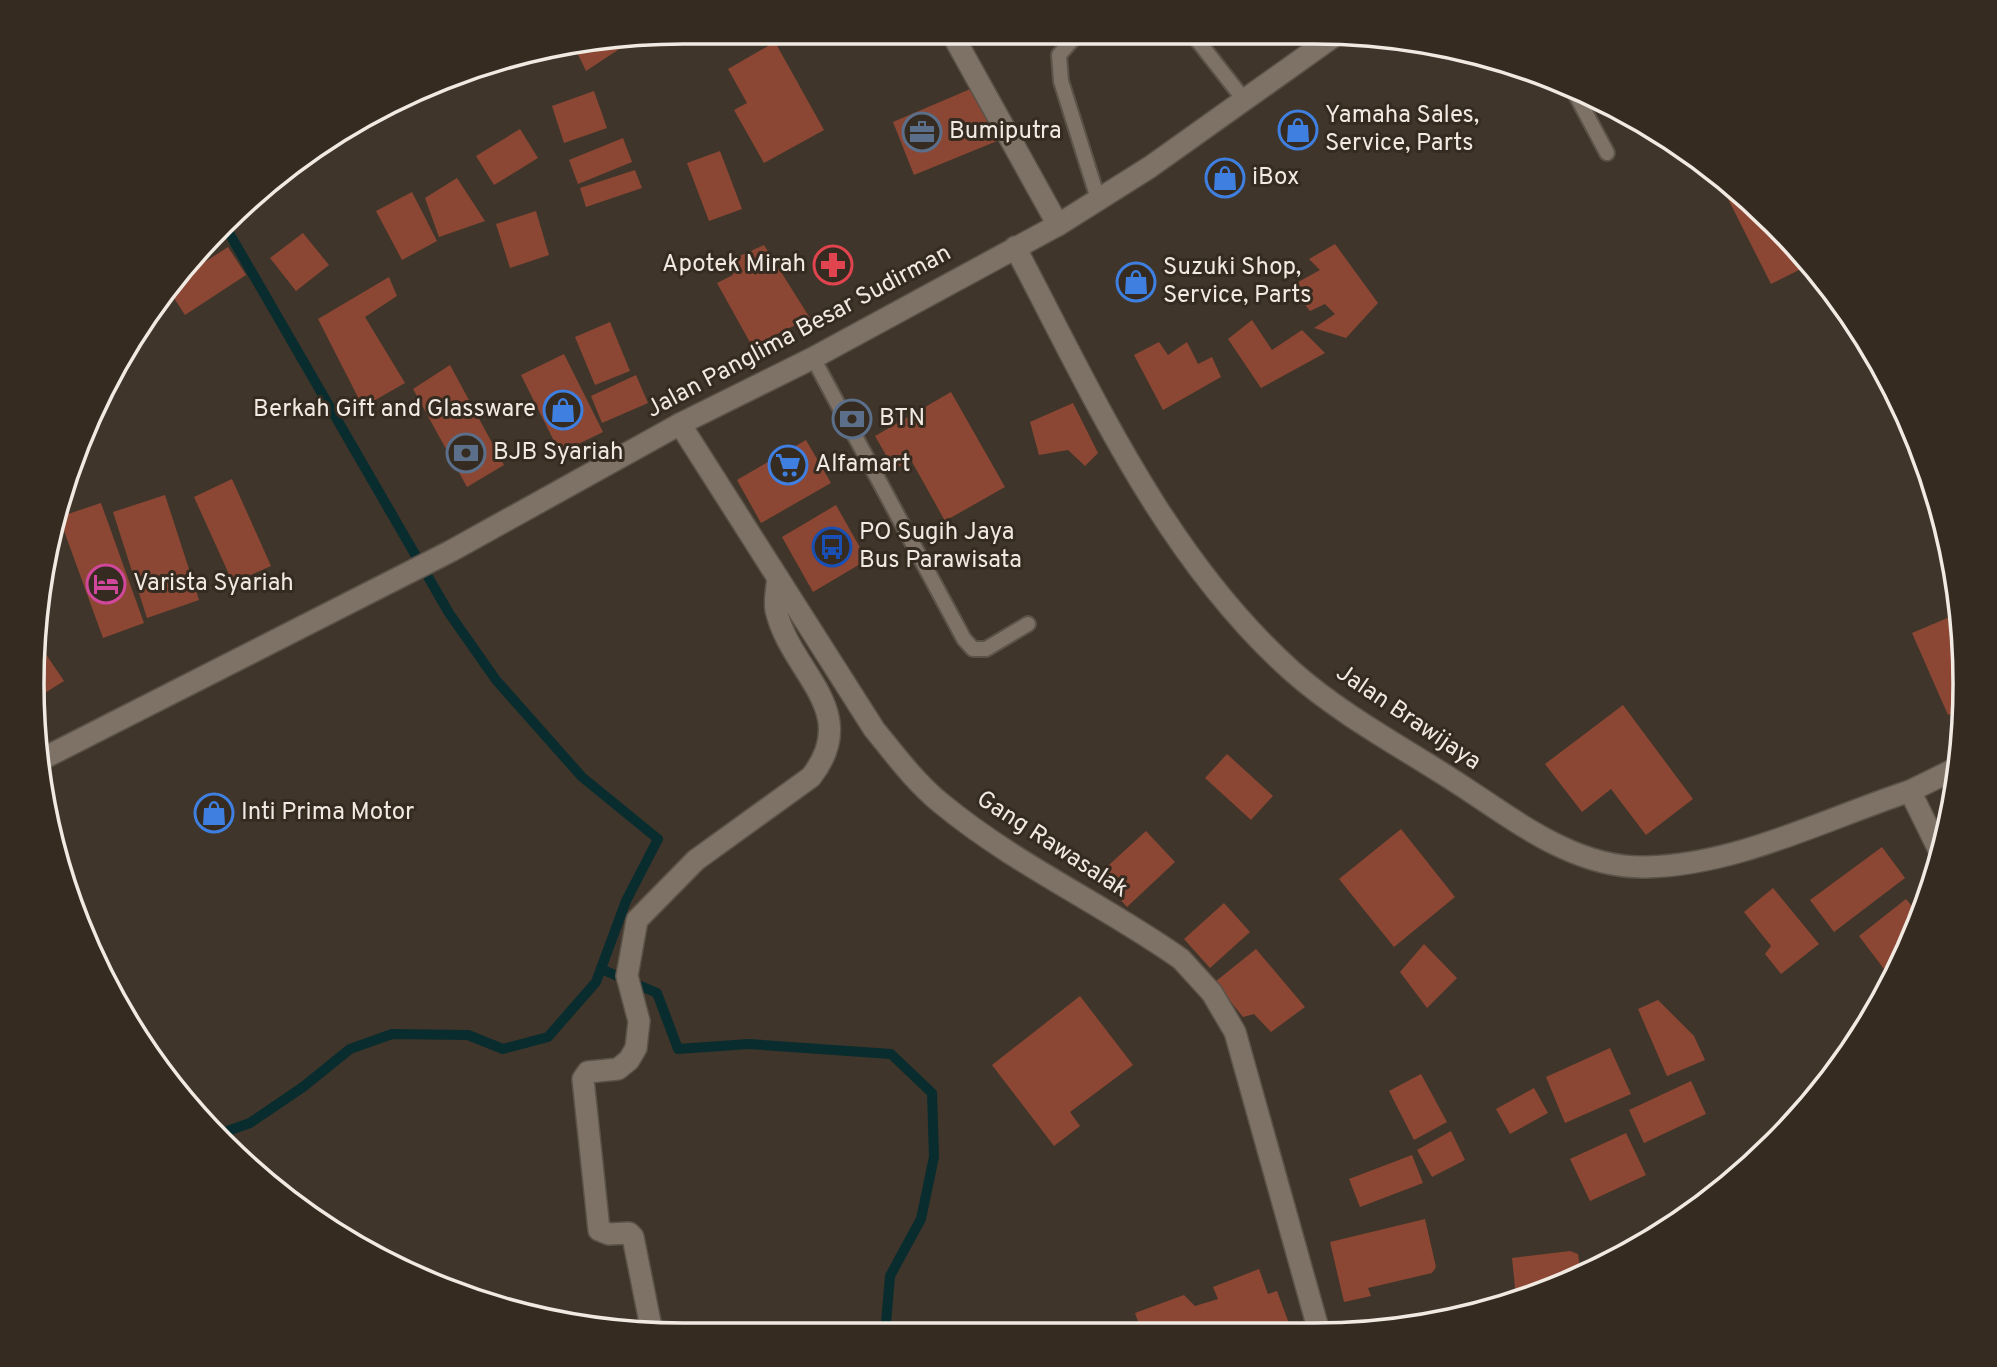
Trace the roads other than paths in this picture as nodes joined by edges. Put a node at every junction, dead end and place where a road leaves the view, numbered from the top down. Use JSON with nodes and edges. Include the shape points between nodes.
{"nodes":[{"id":1,"x":958,"y":44,"type":"edge"},
{"id":2,"x":1069,"y":44,"type":"edge"},
{"id":3,"x":1200,"y":44,"type":"edge"},
{"id":4,"x":1323,"y":44,"type":"edge"},
{"id":5,"x":1245,"y":101,"type":"junction"},
{"id":6,"x":1580,"y":102,"type":"edge"},
{"id":7,"x":1607,"y":153,"type":"dead end"},
{"id":8,"x":1098,"y":202,"type":"junction"},
{"id":9,"x":1058,"y":225,"type":"junction"},
{"id":10,"x":1015,"y":247,"type":"junction"},
{"id":11,"x":813,"y":358,"type":"junction"},
{"id":12,"x":680,"y":424,"type":"junction"},
{"id":13,"x":778,"y":578,"type":"junction"},
{"id":14,"x":1028,"y":624,"type":"dead end"},
{"id":15,"x":48,"y":755,"type":"edge"},
{"id":16,"x":1947,"y":773,"type":"edge"},
{"id":17,"x":1910,"y":791,"type":"junction"},
{"id":18,"x":1933,"y":839,"type":"edge"},
{"id":19,"x":650,"y":1322,"type":"edge"},
{"id":20,"x":1317,"y":1323,"type":"edge"}],
"edges":[{"from":1,"to":9,"type":"street"},
{"from":2,"to":8,"type":"lane","via":[[1059,55],[1061,80]]},
{"from":3,"to":5,"type":"lane"},
{"from":4,"to":5,"type":"street","name":"Jalan Panglima Besar Sudirman"},
{"from":5,"to":8,"type":"street","name":"Jalan Panglima Besar Sudirman"},
{"from":6,"to":7,"type":"lane"},
{"from":8,"to":9,"type":"street","name":"Jalan Panglima Besar Sudirman"},
{"from":9,"to":10,"type":"street","name":"Jalan Panglima Besar Sudirman"},
{"from":10,"to":11,"type":"street","name":"Jalan Panglima Besar Sudirman"},
{"from":10,"to":17,"type":"street","name":"Jalan Brawijaya","via":[[1128,462],[1190,554],[1244,621],[1293,671],[1342,710],[1534,833],[1611,865],[1674,865],[1720,857]]},
{"from":11,"to":12,"type":"street","name":"Jalan Panglima Besar Sudirman"},
{"from":11,"to":14,"type":"lane","via":[[964,639],[973,649],[986,649]]},
{"from":12,"to":13,"type":"street","name":"Gang Rawasalak"},
{"from":12,"to":15,"type":"street","name":"Jalan Panglima Besar Sudirman","via":[[379,589]]},
{"from":13,"to":19,"type":"street","via":[[775,609],[829,712],[831,734],[823,762],[811,777],[696,860],[637,919],[627,976],[639,1021],[636,1048],[618,1069],[588,1072],[583,1079],[599,1230],[633,1237]]},
{"from":13,"to":20,"type":"street","name":"Gang Rawasalak","via":[[874,729],[940,803],[1000,847],[1181,959],[1226,1012]]},
{"from":16,"to":17,"type":"street","name":"Jalan Brawijaya"},
{"from":17,"to":18,"type":"street"}]}
